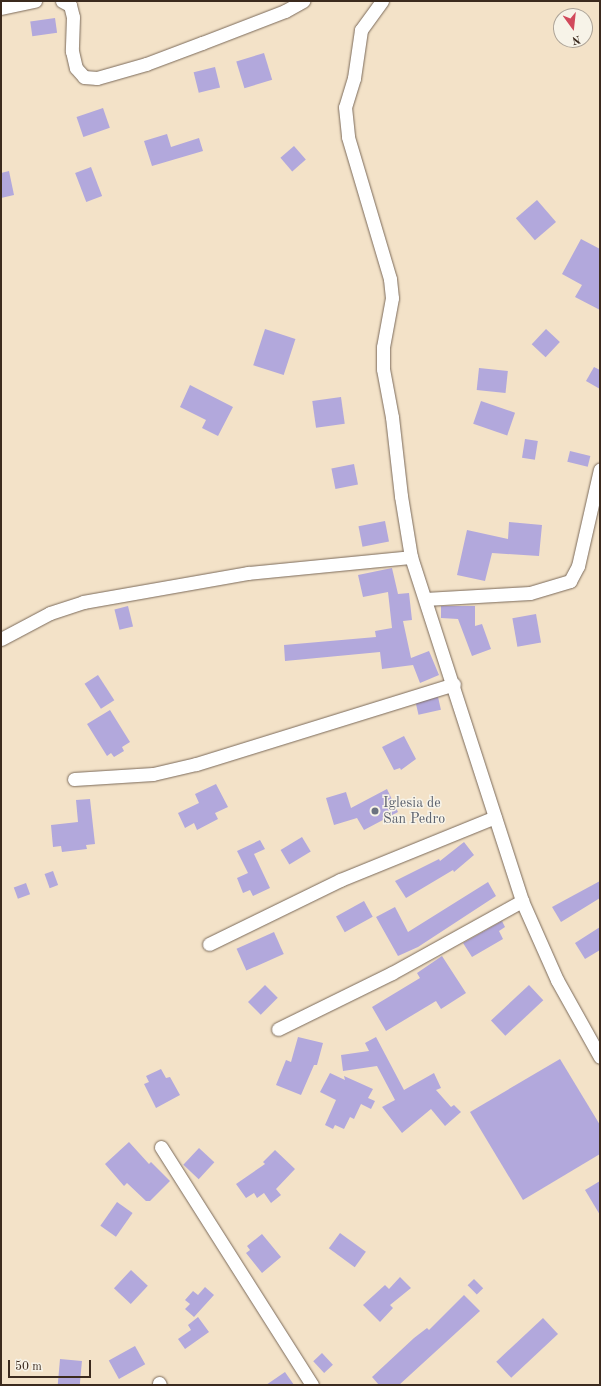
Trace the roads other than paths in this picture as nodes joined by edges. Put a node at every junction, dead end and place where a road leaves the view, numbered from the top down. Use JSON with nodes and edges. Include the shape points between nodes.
{"nodes":[{"id":1,"x":36,"y":1,"type":"edge"},
{"id":2,"x":62,"y":1,"type":"edge"},
{"id":3,"x":303,"y":1,"type":"edge"},
{"id":4,"x":382,"y":1,"type":"edge"},
{"id":5,"x":1,"y":8,"type":"edge"},
{"id":6,"x":600,"y":469,"type":"edge"},
{"id":7,"x":411,"y":557,"type":"junction"},
{"id":8,"x":425,"y":599,"type":"junction"},
{"id":9,"x":1,"y":639,"type":"edge"},
{"id":10,"x":454,"y":684,"type":"junction"},
{"id":11,"x":74,"y":779,"type":"dead end"},
{"id":12,"x":495,"y":817,"type":"junction"},
{"id":13,"x":522,"y":901,"type":"junction"},
{"id":14,"x":209,"y":944,"type":"dead end"},
{"id":15,"x":278,"y":1029,"type":"dead end"},
{"id":16,"x":600,"y":1057,"type":"edge"},
{"id":17,"x":161,"y":1147,"type":"dead end"},
{"id":18,"x":312,"y":1385,"type":"edge"}],
"edges":[{"from":1,"to":5,"type":"street"},
{"from":2,"to":3,"type":"street","via":[[70,5],[73,17],[72,51],[76,68],[84,77],[97,78],[146,64],[285,11]]},
{"from":4,"to":7,"type":"street","via":[[361,30],[354,78],[345,107],[348,136],[390,279],[392,298],[383,347],[383,369]]},
{"from":6,"to":8,"type":"street","via":[[578,566],[570,581],[530,593]]},
{"from":7,"to":8,"type":"street"},
{"from":7,"to":9,"type":"street","via":[[248,573],[83,602],[50,613]]},
{"from":8,"to":10,"type":"street"},
{"from":10,"to":11,"type":"street","via":[[196,764],[153,774]]},
{"from":10,"to":12,"type":"street"},
{"from":12,"to":13,"type":"street"},
{"from":12,"to":14,"type":"street","via":[[340,880]]},
{"from":13,"to":15,"type":"street","via":[[392,973]]},
{"from":13,"to":16,"type":"street","via":[[557,980]]},
{"from":17,"to":18,"type":"street"}]}
